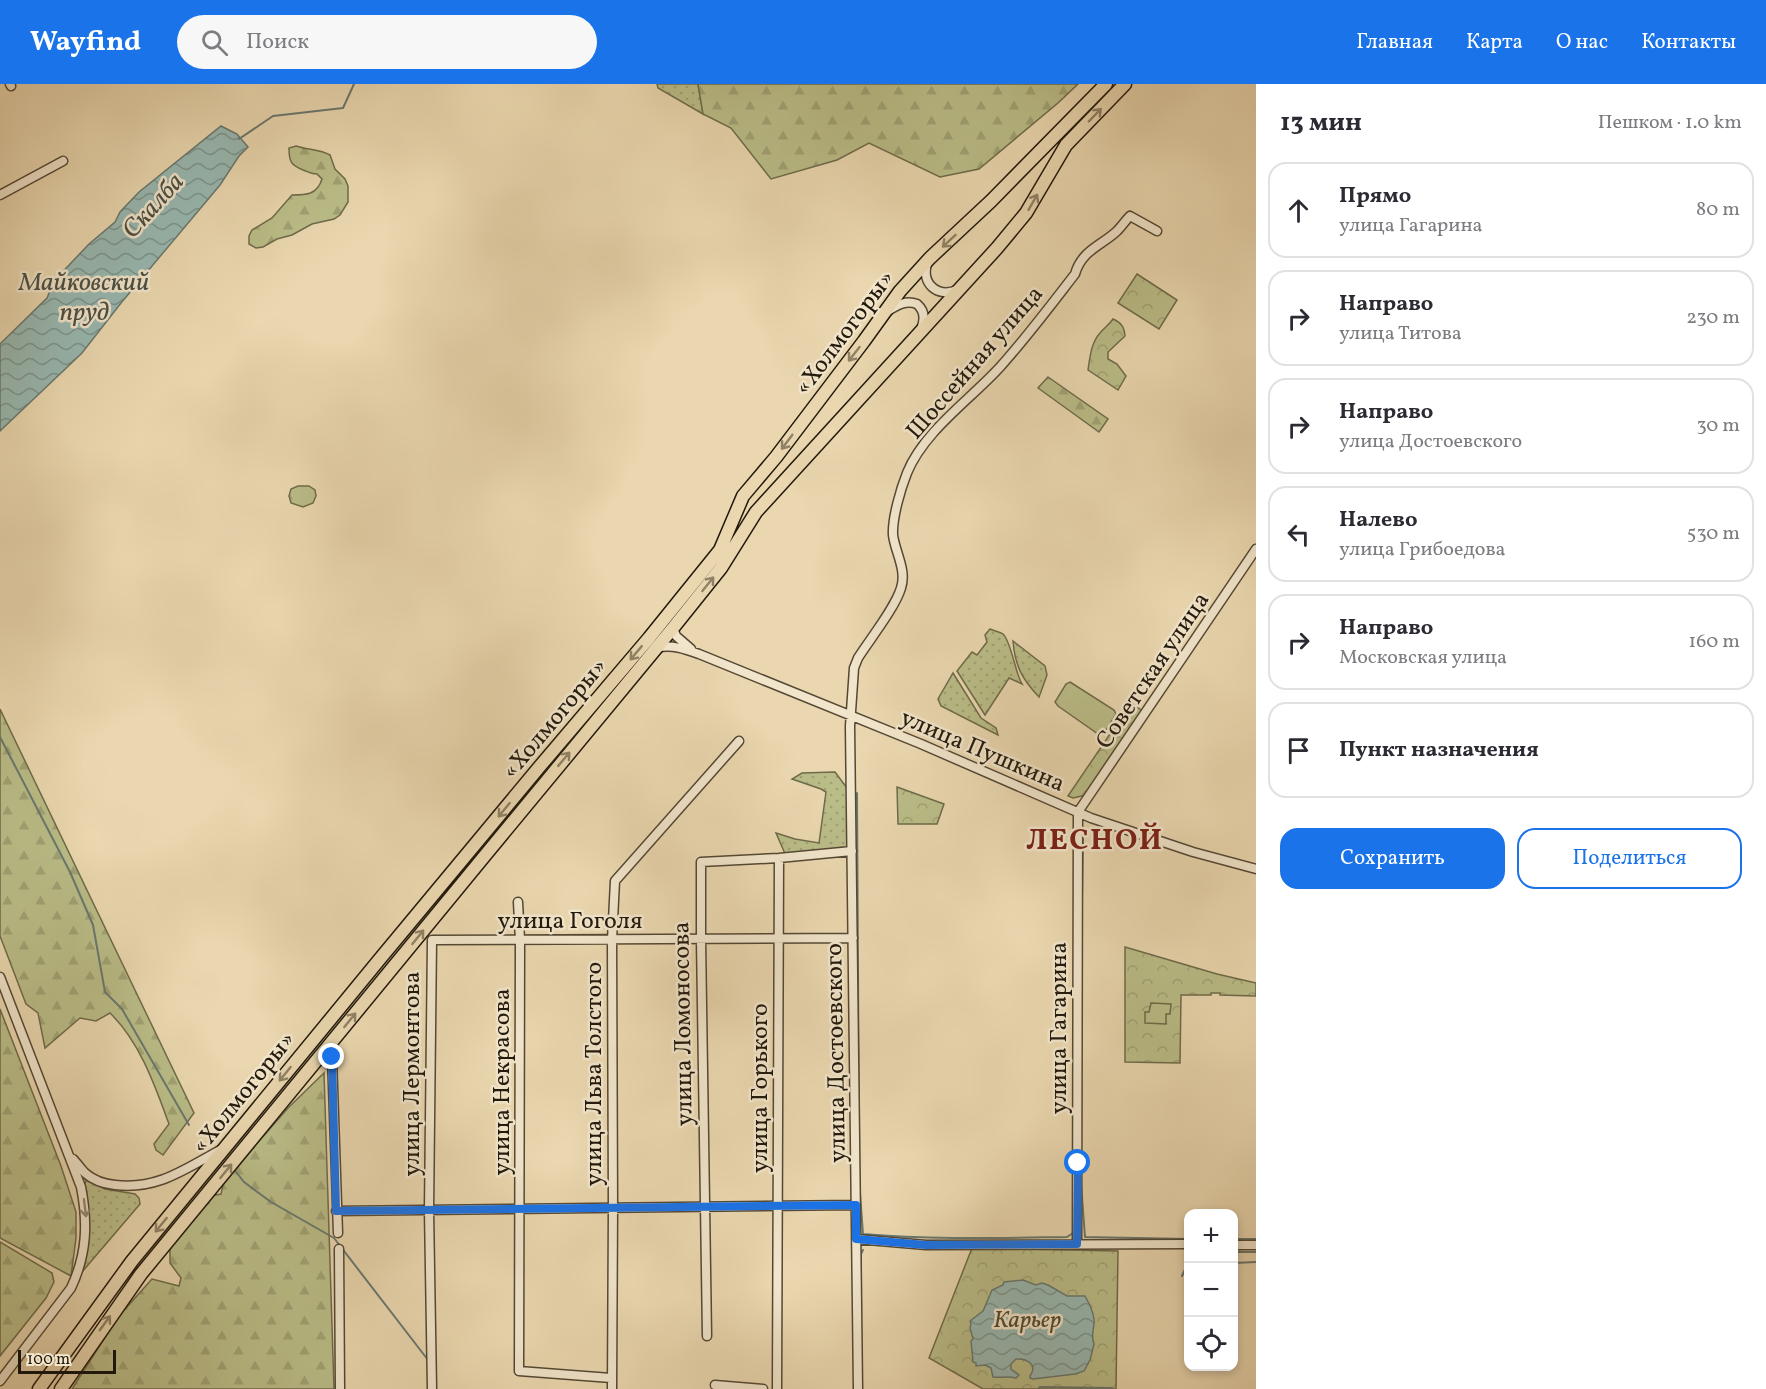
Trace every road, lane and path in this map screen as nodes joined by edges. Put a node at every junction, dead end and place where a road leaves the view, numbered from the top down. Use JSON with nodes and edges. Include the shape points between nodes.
{"nodes":[{"id":1,"x":1107,"y":84,"type":"edge"},
{"id":2,"x":1125,"y":84,"type":"edge"},
{"id":3,"x":63,"y":161,"type":"dead end"},
{"id":4,"x":0,"y":195,"type":"edge"},
{"id":5,"x":1156,"y":231,"type":"dead end"},
{"id":6,"x":930,"y":258,"type":"junction"},
{"id":7,"x":962,"y":286,"type":"junction"},
{"id":8,"x":884,"y":313,"type":"junction"},
{"id":9,"x":916,"y":337,"type":"junction"},
{"id":10,"x":1256,"y":549,"type":"edge"},
{"id":11,"x":673,"y":628,"type":"junction"},
{"id":12,"x":657,"y":648,"type":"junction"},
{"id":13,"x":699,"y":654,"type":"junction"},
{"id":14,"x":850,"y":716,"type":"junction"},
{"id":15,"x":739,"y":741,"type":"dead end"},
{"id":16,"x":1078,"y":812,"type":"junction"},
{"id":17,"x":852,"y":851,"type":"junction"},
{"id":18,"x":779,"y":858,"type":"junction"},
{"id":19,"x":1256,"y":869,"type":"edge"},
{"id":20,"x":518,"y":902,"type":"dead end"},
{"id":21,"x":854,"y":938,"type":"junction"},
{"id":22,"x":700,"y":939,"type":"junction"},
{"id":23,"x":779,"y":939,"type":"junction"},
{"id":24,"x":432,"y":940,"type":"joint"},
{"id":25,"x":520,"y":940,"type":"junction"},
{"id":26,"x":612,"y":940,"type":"junction"},
{"id":27,"x":0,"y":977,"type":"edge"},
{"id":28,"x":332,"y":1057,"type":"dead end"},
{"id":29,"x":225,"y":1147,"type":"junction"},
{"id":30,"x":68,"y":1152,"type":"junction"},
{"id":31,"x":856,"y":1205,"type":"junction"},
{"id":32,"x":704,"y":1206,"type":"junction"},
{"id":33,"x":778,"y":1206,"type":"junction"},
{"id":34,"x":614,"y":1208,"type":"junction"},
{"id":35,"x":520,"y":1209,"type":"junction"},
{"id":36,"x":429,"y":1210,"type":"junction"},
{"id":37,"x":336,"y":1211,"type":"junction"},
{"id":38,"x":338,"y":1233,"type":"dead end"},
{"id":39,"x":856,"y":1239,"type":"junction"},
{"id":40,"x":1077,"y":1244,"type":"junction"},
{"id":41,"x":1184,"y":1244,"type":"edge"},
{"id":42,"x":1238,"y":1245,"type":"edge"},
{"id":43,"x":1256,"y":1245,"type":"edge"},
{"id":44,"x":339,"y":1249,"type":"dead end"},
{"id":45,"x":707,"y":1336,"type":"dead end"},
{"id":46,"x":611,"y":1378,"type":"junction"},
{"id":47,"x":0,"y":1381,"type":"edge"},
{"id":48,"x":715,"y":1385,"type":"dead end"},
{"id":49,"x":39,"y":1389,"type":"edge"},
{"id":50,"x":61,"y":1389,"type":"edge"},
{"id":51,"x":340,"y":1389,"type":"edge"},
{"id":52,"x":432,"y":1389,"type":"edge"},
{"id":53,"x":612,"y":1389,"type":"edge"},
{"id":54,"x":763,"y":1389,"type":"edge"},
{"id":55,"x":777,"y":1389,"type":"edge"},
{"id":56,"x":857,"y":1389,"type":"edge"}],
"edges":[{"from":1,"to":6,"type":"highway","name":"«Холмогоры»","one_way":true},
{"from":7,"to":2,"type":"highway","name":"«Холмогоры»","one_way":true,"via":[[1026,213],[1066,145]]},
{"from":3,"to":4,"type":"street"},
{"from":5,"to":14,"type":"street","name":"Шоссейная улица","via":[[1130,216],[1116,232],[1089,251],[1000,367],[943,422],[921,450],[908,471],[898,500],[893,533],[903,573],[902,587],[858,658]]},
{"from":6,"to":7,"type":"street","via":[[926,276],[932,288],[950,293]]},
{"from":6,"to":8,"type":"highway","name":"«Холмогоры»"},
{"from":7,"to":9,"type":"highway","name":"«Холмогоры»"},
{"from":8,"to":9,"type":"street","via":[[902,303],[917,304],[924,317]]},
{"from":8,"to":29,"type":"highway","name":"«Холмогоры»","one_way":true,"via":[[743,496],[720,550]]},
{"from":11,"to":9,"type":"highway","name":"«Холмогоры»","one_way":true,"via":[[721,568],[756,512]]},
{"from":10,"to":16,"type":"street","name":"Советская улица"},
{"from":11,"to":12,"type":"highway","name":"«Холмогоры»"},
{"from":11,"to":13,"type":"street","via":[[684,644]]},
{"from":12,"to":13,"type":"street","via":[[680,648]]},
{"from":50,"to":12,"type":"highway","name":"«Холмогоры»","one_way":true,"via":[[141,1274]]},
{"from":13,"to":14,"type":"street","name":"улица Пушкина"},
{"from":14,"to":16,"type":"street","name":"улица Пушкина"},
{"from":14,"to":17,"type":"street","name":"улица Достоевского"},
{"from":15,"to":26,"type":"street","name":"улица Льва Толстого","via":[[615,880]]},
{"from":16,"to":19,"type":"street","name":"улица Пушкина","via":[[1193,852]]},
{"from":16,"to":40,"type":"street","name":"улица Гагарина"},
{"from":17,"to":18,"type":"street","name":"улица Ломоносова"},
{"from":17,"to":21,"type":"street","name":"улица Достоевского"},
{"from":18,"to":22,"type":"street","name":"улица Ломоносова","via":[[701,861]]},
{"from":18,"to":23,"type":"street","name":"улица Горького"},
{"from":20,"to":25,"type":"street","name":"улица Некрасова"},
{"from":21,"to":23,"type":"street","name":"улица Гоголя"},
{"from":21,"to":31,"type":"street","name":"улица Достоевского"},
{"from":22,"to":23,"type":"street","name":"улица Гоголя"},
{"from":22,"to":26,"type":"street","name":"улица Гоголя"},
{"from":22,"to":32,"type":"street","name":"улица Ломоносова"},
{"from":23,"to":33,"type":"street","name":"улица Горького"},
{"from":24,"to":25,"type":"street","name":"улица Гоголя"},
{"from":24,"to":36,"type":"street","name":"улица Лермонтова"},
{"from":25,"to":26,"type":"street","name":"улица Гоголя"},
{"from":25,"to":35,"type":"street","name":"улица Некрасова"},
{"from":26,"to":34,"type":"street","name":"улица Льва Толстого"},
{"from":27,"to":30,"type":"street"},
{"from":28,"to":37,"type":"street"},
{"from":29,"to":30,"type":"street","via":[[164,1180],[131,1187],[95,1180]]},
{"from":29,"to":49,"type":"highway","name":"«Холмогоры»","one_way":true,"via":[[132,1261]]},
{"from":30,"to":47,"type":"street","one_way":true,"via":[[86,1210],[79,1271],[71,1288]]},
{"from":31,"to":33,"type":"street"},
{"from":31,"to":39,"type":"street","name":"улица Достоевского"},
{"from":32,"to":33,"type":"street"},
{"from":32,"to":34,"type":"street"},
{"from":32,"to":45,"type":"street","name":"улица Ломоносова"},
{"from":33,"to":55,"type":"street","name":"улица Горького"},
{"from":34,"to":35,"type":"street"},
{"from":34,"to":46,"type":"street","name":"улица Льва Толстого"},
{"from":35,"to":36,"type":"street"},
{"from":35,"to":46,"type":"street","name":"улица Некрасова","via":[[519,1371]]},
{"from":36,"to":37,"type":"street"},
{"from":36,"to":52,"type":"street","name":"улица Лермонтова"},
{"from":37,"to":38,"type":"street"},
{"from":39,"to":40,"type":"street","via":[[926,1245]]},
{"from":39,"to":56,"type":"street","name":"улица Достоевского"},
{"from":40,"to":41,"type":"street"},
{"from":42,"to":43,"type":"street"},
{"from":44,"to":51,"type":"street"},
{"from":46,"to":53,"type":"street","name":"улица Льва Толстого"},
{"from":48,"to":54,"type":"street"}]}
